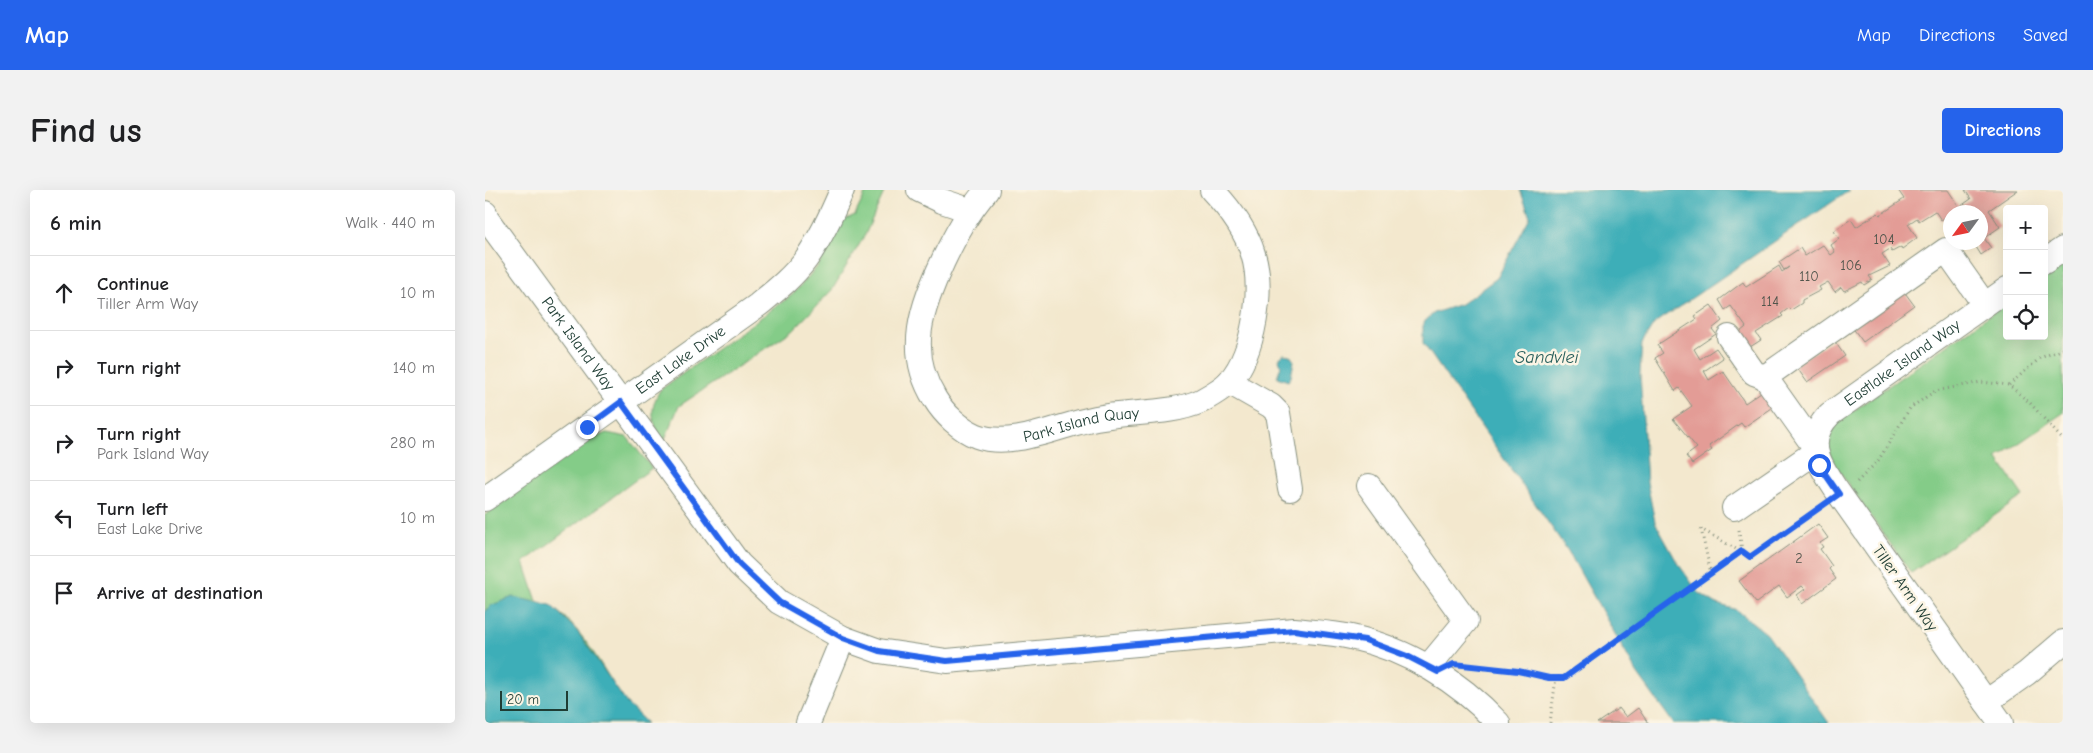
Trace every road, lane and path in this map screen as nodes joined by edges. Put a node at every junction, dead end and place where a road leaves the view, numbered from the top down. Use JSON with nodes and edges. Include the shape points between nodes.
{"nodes":[{"id":1,"x":843,"y":190,"type":"edge"},
{"id":2,"x":919,"y":190,"type":"edge"},
{"id":3,"x":987,"y":190,"type":"edge"},
{"id":4,"x":1212,"y":190,"type":"edge"},
{"id":5,"x":969,"y":210,"type":"junction"},
{"id":6,"x":485,"y":216,"type":"edge"},
{"id":7,"x":2063,"y":249,"type":"edge"},
{"id":8,"x":2048,"y":259,"type":"edge"},
{"id":9,"x":2003,"y":292,"type":"edge"},
{"id":10,"x":1984,"y":304,"type":"junction"},
{"id":11,"x":1729,"y":337,"type":"dead end"},
{"id":12,"x":2063,"y":349,"type":"edge"},
{"id":13,"x":1765,"y":377,"type":"junction"},
{"id":14,"x":1229,"y":382,"type":"junction"},
{"id":15,"x":2009,"y":385,"type":"junction"},
{"id":16,"x":621,"y":402,"type":"junction"},
{"id":17,"x":2063,"y":440,"type":"edge"},
{"id":18,"x":1816,"y":449,"type":"junction"},
{"id":19,"x":1369,"y":486,"type":"dead end"},
{"id":20,"x":1290,"y":489,"type":"dead end"},
{"id":21,"x":1839,"y":494,"type":"junction"},
{"id":22,"x":485,"y":499,"type":"edge"},
{"id":23,"x":1733,"y":508,"type":"dead end"},
{"id":24,"x":1742,"y":551,"type":"junction"},
{"id":25,"x":1711,"y":574,"type":"junction"},
{"id":26,"x":843,"y":638,"type":"junction"},
{"id":27,"x":2063,"y":642,"type":"edge"},
{"id":28,"x":1433,"y":669,"type":"junction"},
{"id":29,"x":1556,"y":678,"type":"junction"},
{"id":30,"x":1986,"y":702,"type":"junction"},
{"id":31,"x":808,"y":723,"type":"edge"},
{"id":32,"x":1498,"y":723,"type":"edge"},
{"id":33,"x":1550,"y":723,"type":"edge"},
{"id":34,"x":2001,"y":723,"type":"edge"}],
"edges":[{"from":1,"to":16,"type":"street","name":"East Lake Drive","via":[[810,254],[784,284]]},
{"from":2,"to":5,"type":"street"},
{"from":3,"to":5,"type":"street","name":"Park Island Quay"},
{"from":4,"to":14,"type":"street","name":"Park Island Quay","via":[[1244,232],[1254,255],[1257,283],[1255,317],[1247,354]]},
{"from":5,"to":14,"type":"street","name":"Park Island Quay","via":[[925,301],[919,323],[919,350],[930,390],[941,408],[959,426],[977,436],[1002,442],[1097,418],[1181,407],[1201,401]]},
{"from":6,"to":16,"type":"street","name":"Park Island Way"},
{"from":7,"to":8,"type":"street"},
{"from":9,"to":10,"type":"street","name":"Eastlake Island Way"},
{"from":10,"to":13,"type":"street","via":[[1946,250]]},
{"from":10,"to":18,"type":"street","name":"Eastlake Island Way","via":[[1830,414],[1820,427]]},
{"from":11,"to":13,"type":"street","name":"Tiller Arm Way","via":[[1754,372]]},
{"from":12,"to":15,"type":"path","via":[[2040,358]]},
{"from":13,"to":18,"type":"street","name":"Tiller Arm Way"},
{"from":14,"to":20,"type":"street","via":[[1278,413]]},
{"from":15,"to":17,"type":"path"},
{"from":15,"to":21,"type":"path","via":[[1981,382],[1935,391],[1910,408],[1878,461],[1865,476]]},
{"from":16,"to":22,"type":"street","name":"East Lake Drive"},
{"from":16,"to":26,"type":"street","name":"Park Island Way","via":[[739,564],[779,602]]},
{"from":18,"to":21,"type":"street","name":"Tiller Arm Way","via":[[1819,465]]},
{"from":18,"to":23,"type":"street"},
{"from":19,"to":28,"type":"street","via":[[1466,621]]},
{"from":21,"to":24,"type":"path","via":[[1750,557]]},
{"from":21,"to":30,"type":"street","name":"Tiller Arm Way"},
{"from":24,"to":25,"type":"path"},
{"from":24,"to":25,"type":"path","via":[[1701,528]]},
{"from":25,"to":29,"type":"path","via":[[1564,678]]},
{"from":26,"to":28,"type":"street","name":"Park Island Way","via":[[879,651],[947,661],[1294,630],[1365,640]]},
{"from":26,"to":31,"type":"street"},
{"from":27,"to":30,"type":"street"},
{"from":28,"to":29,"type":"path","via":[[1454,664]]},
{"from":28,"to":32,"type":"street","name":"Park Island Way"},
{"from":29,"to":33,"type":"path"},
{"from":30,"to":34,"type":"street","name":"Tiller Arm Way"}]}
